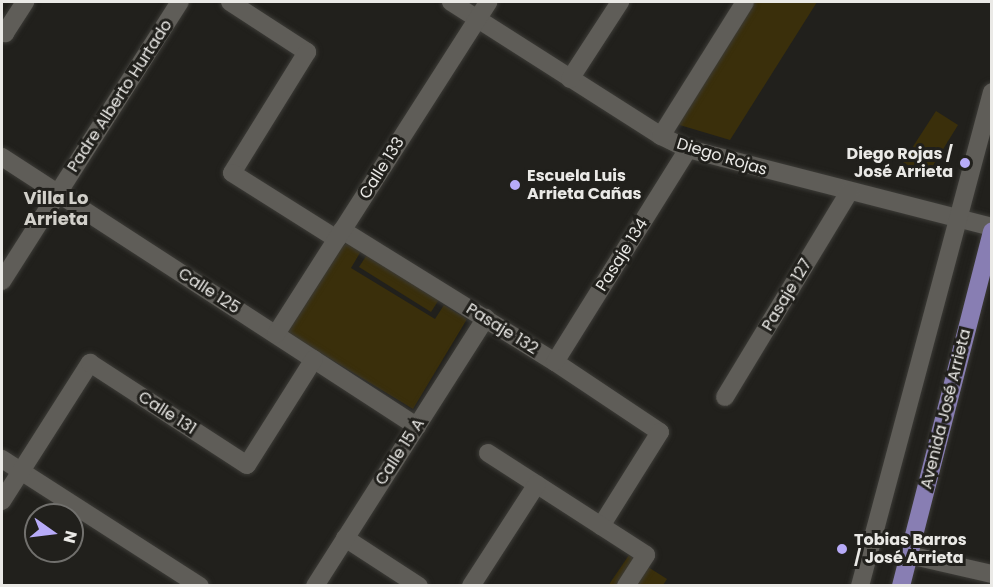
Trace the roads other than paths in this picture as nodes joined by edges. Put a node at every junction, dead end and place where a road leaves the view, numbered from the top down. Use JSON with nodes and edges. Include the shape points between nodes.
{"nodes":[{"id":1,"x":25,"y":2,"type":"edge"},
{"id":2,"x":180,"y":2,"type":"edge"},
{"id":3,"x":230,"y":2,"type":"edge"},
{"id":4,"x":451,"y":2,"type":"edge"},
{"id":5,"x":488,"y":2,"type":"edge"},
{"id":6,"x":620,"y":2,"type":"edge"},
{"id":7,"x":745,"y":2,"type":"edge"},
{"id":8,"x":477,"y":18,"type":"junction"},
{"id":9,"x":3,"y":32,"type":"edge"},
{"id":10,"x":570,"y":79,"type":"junction"},
{"id":11,"x":992,"y":92,"type":"edge"},
{"id":12,"x":661,"y":136,"type":"junction"},
{"id":13,"x":688,"y":149,"type":"junction"},
{"id":14,"x":2,"y":157,"type":"edge"},
{"id":15,"x":849,"y":192,"type":"junction"},
{"id":16,"x":58,"y":193,"type":"junction"},
{"id":17,"x":959,"y":220,"type":"junction"},
{"id":18,"x":992,"y":227,"type":"edge"},
{"id":19,"x":992,"y":232,"type":"edge"},
{"id":20,"x":339,"y":235,"type":"junction"},
{"id":21,"x":2,"y":281,"type":"edge"},
{"id":22,"x":486,"y":318,"type":"junction"},
{"id":23,"x":276,"y":334,"type":"junction"},
{"id":24,"x":314,"y":359,"type":"junction"},
{"id":25,"x":555,"y":362,"type":"junction"},
{"id":26,"x":725,"y":397,"type":"dead end"},
{"id":27,"x":417,"y":426,"type":"junction"},
{"id":28,"x":488,"y":453,"type":"dead end"},
{"id":29,"x":2,"y":459,"type":"edge"},
{"id":30,"x":21,"y":471,"type":"junction"},
{"id":31,"x":537,"y":484,"type":"junction"},
{"id":32,"x":2,"y":501,"type":"edge"},
{"id":33,"x":601,"y":526,"type":"junction"},
{"id":34,"x":345,"y":538,"type":"junction"},
{"id":35,"x":909,"y":555,"type":"junction"},
{"id":36,"x":992,"y":574,"type":"edge"},
{"id":37,"x":200,"y":585,"type":"edge"},
{"id":38,"x":315,"y":585,"type":"edge"},
{"id":39,"x":419,"y":585,"type":"edge"},
{"id":40,"x":471,"y":585,"type":"edge"},
{"id":41,"x":626,"y":585,"type":"edge"},
{"id":42,"x":860,"y":585,"type":"edge"},
{"id":43,"x":901,"y":585,"type":"edge"}],
"edges":[{"from":1,"to":9,"type":"street"},
{"from":2,"to":16,"type":"street","name":"Padre Alberto Hurtado"},
{"from":3,"to":20,"type":"street","name":"Pasaje 132","via":[[307,52],[232,173]]},
{"from":4,"to":8,"type":"street","name":"Diego Rojas"},
{"from":5,"to":8,"type":"street","name":"Calle 133"},
{"from":6,"to":10,"type":"street"},
{"from":7,"to":12,"type":"street"},
{"from":8,"to":10,"type":"street","name":"Diego Rojas"},
{"from":8,"to":20,"type":"street","name":"Calle 133"},
{"from":10,"to":12,"type":"street","name":"Diego Rojas"},
{"from":11,"to":17,"type":"street"},
{"from":12,"to":13,"type":"street","name":"Diego Rojas"},
{"from":13,"to":15,"type":"street","name":"Diego Rojas"},
{"from":13,"to":25,"type":"street","name":"Pasaje 134"},
{"from":14,"to":16,"type":"street","name":"Calle 125"},
{"from":15,"to":17,"type":"street","name":"Diego Rojas"},
{"from":15,"to":26,"type":"street","name":"Pasaje 127"},
{"from":16,"to":21,"type":"street","name":"Padre Alberto Hurtado"},
{"from":16,"to":23,"type":"street","name":"Calle 125"},
{"from":17,"to":18,"type":"street","name":"Diego Rojas"},
{"from":17,"to":42,"type":"street"},
{"from":19,"to":35,"type":"main road","name":"Avenida José Arrieta"},
{"from":20,"to":22,"type":"street","name":"Pasaje 132"},
{"from":20,"to":23,"type":"street","name":"Calle 133"},
{"from":22,"to":25,"type":"street","name":"Pasaje 132"},
{"from":22,"to":27,"type":"street","name":"Calle 15 A"},
{"from":23,"to":24,"type":"street","name":"Calle 125"},
{"from":24,"to":27,"type":"street","name":"Calle 125"},
{"from":24,"to":30,"type":"street","name":"Calle 131","via":[[247,465],[90,363]]},
{"from":25,"to":33,"type":"street","name":"Pasaje 132","via":[[660,432]]},
{"from":27,"to":34,"type":"street","name":"Calle 15 A"},
{"from":28,"to":31,"type":"street"},
{"from":29,"to":30,"type":"street"},
{"from":30,"to":32,"type":"street"},
{"from":30,"to":37,"type":"street"},
{"from":31,"to":33,"type":"street"},
{"from":31,"to":40,"type":"street"},
{"from":33,"to":41,"type":"street","via":[[646,555]]},
{"from":34,"to":38,"type":"street","name":"Calle 15 A"},
{"from":34,"to":39,"type":"street"},
{"from":35,"to":36,"type":"street"},
{"from":35,"to":43,"type":"main road","name":"Avenida José Arrieta"}]}
